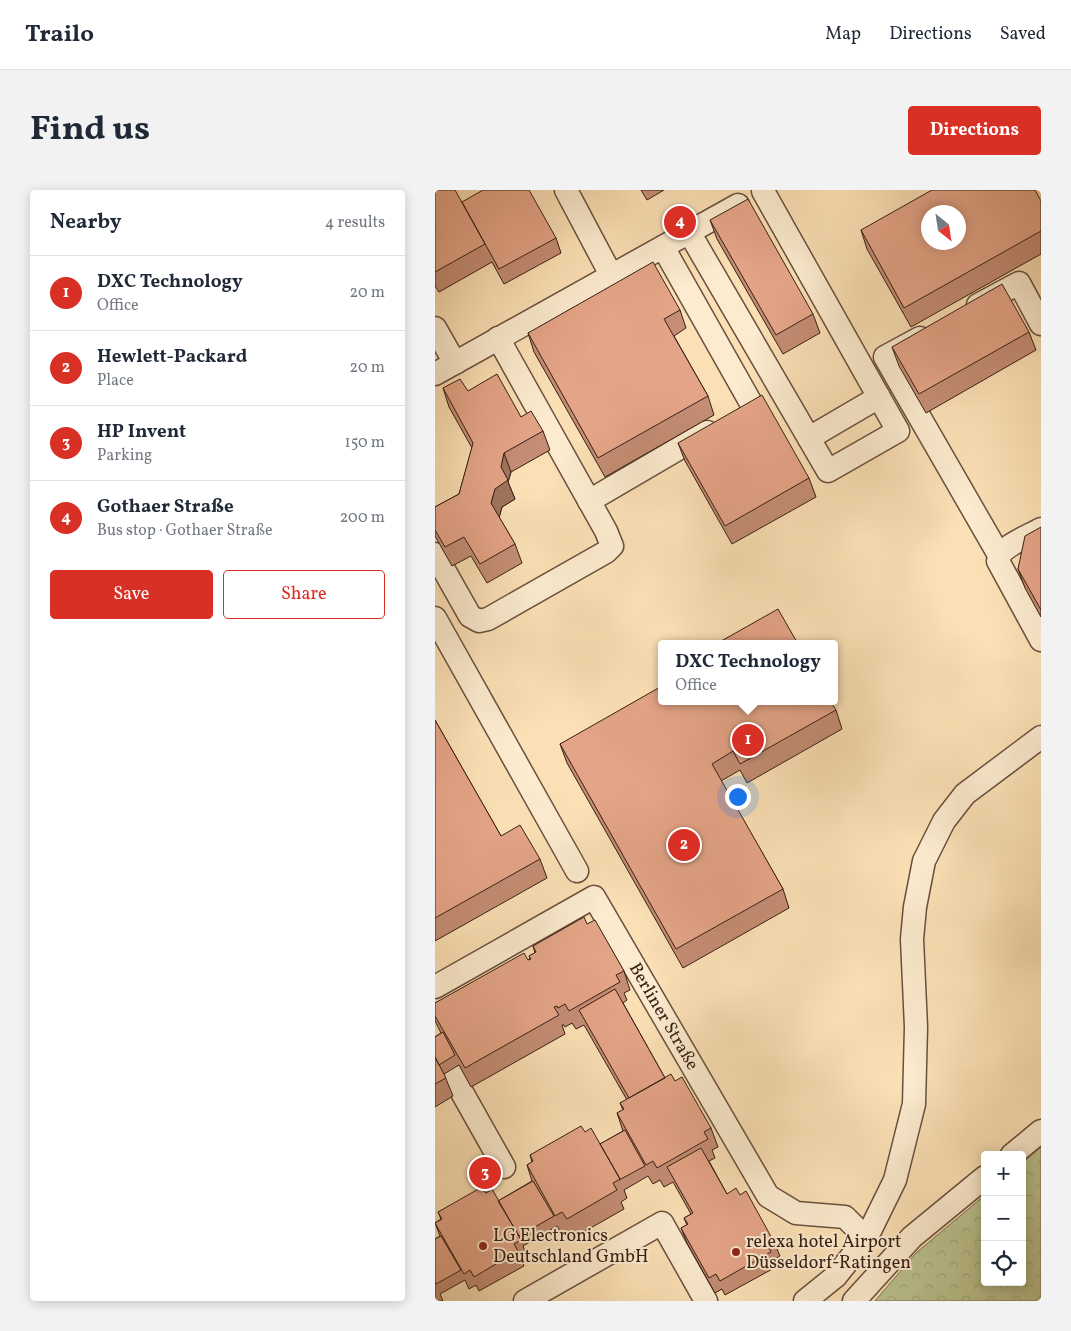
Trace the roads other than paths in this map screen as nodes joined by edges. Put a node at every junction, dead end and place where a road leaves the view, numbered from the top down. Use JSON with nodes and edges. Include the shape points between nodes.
{"nodes":[{"id":1,"x":566,"y":190,"type":"edge"},
{"id":2,"x":764,"y":190,"type":"edge"},
{"id":3,"x":689,"y":232,"type":"junction"},
{"id":4,"x":663,"y":247,"type":"junction"},
{"id":5,"x":611,"y":275,"type":"junction"},
{"id":6,"x":960,"y":315,"type":"edge"},
{"id":7,"x":1041,"y":324,"type":"edge"},
{"id":8,"x":435,"y":328,"type":"edge"},
{"id":9,"x":935,"y":329,"type":"edge"},
{"id":10,"x":498,"y":338,"type":"junction"},
{"id":11,"x":455,"y":363,"type":"junction"},
{"id":12,"x":435,"y":374,"type":"edge"},
{"id":13,"x":879,"y":397,"type":"junction"},
{"id":14,"x":809,"y":438,"type":"junction"},
{"id":15,"x":589,"y":501,"type":"junction"},
{"id":16,"x":1041,"y":529,"type":"edge"},
{"id":17,"x":435,"y":554,"type":"edge"},
{"id":18,"x":999,"y":555,"type":"junction"},
{"id":19,"x":435,"y":618,"type":"edge"},
{"id":20,"x":1041,"y":640,"type":"edge"},
{"id":21,"x":1041,"y":738,"type":"edge"},
{"id":22,"x":577,"y":871,"type":"dead end"},
{"id":23,"x":435,"y":987,"type":"edge"},
{"id":24,"x":450,"y":1071,"type":"dead end"},
{"id":25,"x":1041,"y":1131,"type":"edge"},
{"id":26,"x":1017,"y":1151,"type":"edge"},
{"id":27,"x":504,"y":1167,"type":"dead end"},
{"id":28,"x":981,"y":1180,"type":"edge"},
{"id":29,"x":867,"y":1237,"type":"junction"},
{"id":30,"x":525,"y":1301,"type":"edge"},
{"id":31,"x":706,"y":1301,"type":"edge"},
{"id":32,"x":805,"y":1301,"type":"edge"},
{"id":33,"x":854,"y":1301,"type":"edge"}],
"edges":[{"from":1,"to":5,"type":"street"},
{"from":2,"to":3,"type":"street"},
{"from":2,"to":13,"type":"street"},
{"from":3,"to":4,"type":"street"},
{"from":3,"to":14,"type":"street"},
{"from":4,"to":5,"type":"street"},
{"from":4,"to":15,"type":"street","via":[[744,415]]},
{"from":5,"to":10,"type":"street"},
{"from":6,"to":7,"type":"street","via":[[1019,283]]},
{"from":8,"to":11,"type":"street"},
{"from":9,"to":18,"type":"street","via":[[885,357]]},
{"from":10,"to":11,"type":"street"},
{"from":10,"to":15,"type":"street"},
{"from":11,"to":12,"type":"street"},
{"from":13,"to":14,"type":"street"},
{"from":13,"to":14,"type":"street","via":[[898,431],[828,471]]},
{"from":15,"to":17,"type":"street","via":[[613,546],[488,619],[479,621],[470,616]]},
{"from":16,"to":18,"type":"street"},
{"from":18,"to":20,"type":"street","via":[[998,561]]},
{"from":19,"to":22,"type":"street"},
{"from":21,"to":29,"type":"street","via":[[965,794],[944,822],[924,861],[912,939],[916,1027],[914,1104],[895,1180]]},
{"from":23,"to":29,"type":"street","name":"Berliner Straße","via":[[594,897],[620,954],[768,1196],[796,1213],[845,1217]]},
{"from":24,"to":27,"type":"street"},
{"from":25,"to":26,"type":"street"},
{"from":28,"to":33,"type":"street","via":[[911,1237]]},
{"from":29,"to":32,"type":"street","via":[[836,1276]]},
{"from":30,"to":31,"type":"street","via":[[662,1223]]}]}
